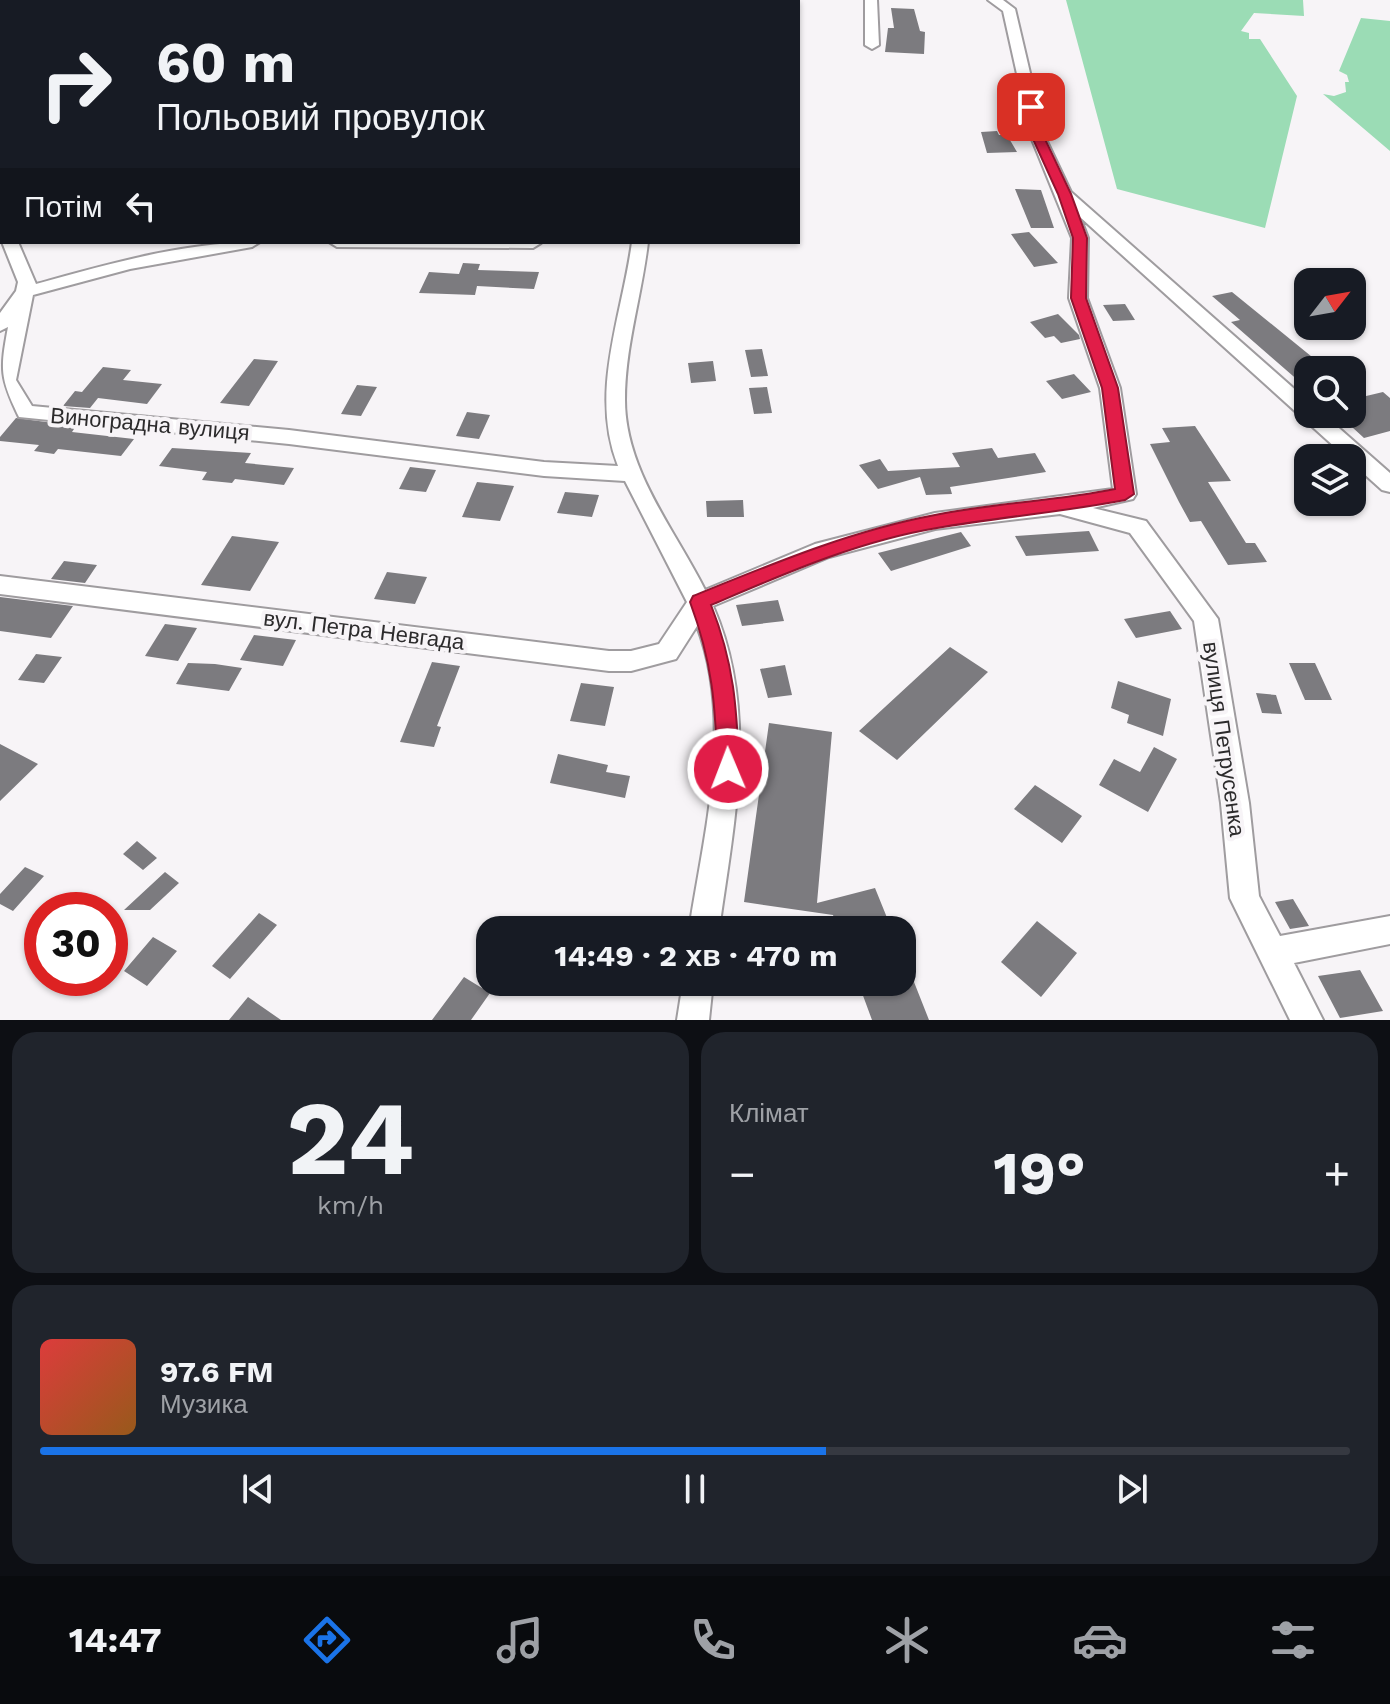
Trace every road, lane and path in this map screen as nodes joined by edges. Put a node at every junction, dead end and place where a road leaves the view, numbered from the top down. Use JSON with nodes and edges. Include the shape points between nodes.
{"nodes":[{"id":1,"x":871,"y":0,"type":"edge"},
{"id":2,"x":994,"y":0,"type":"edge"},
{"id":3,"x":872,"y":45,"type":"dead end"},
{"id":4,"x":1064,"y":194,"type":"junction"},
{"id":5,"x":10,"y":244,"type":"edge"},
{"id":6,"x":176,"y":244,"type":"edge"},
{"id":7,"x":241,"y":244,"type":"edge"},
{"id":8,"x":640,"y":244,"type":"edge"},
{"id":9,"x":128,"y":264,"type":"junction"},
{"id":10,"x":25,"y":292,"type":"junction"},
{"id":11,"x":0,"y":325,"type":"edge"},
{"id":12,"x":1294,"y":400,"type":"edge"},
{"id":13,"x":1326,"y":428,"type":"edge"},
{"id":14,"x":632,"y":474,"type":"junction"},
{"id":15,"x":1390,"y":485,"type":"edge"},
{"id":16,"x":1059,"y":506,"type":"junction"},
{"id":17,"x":0,"y":585,"type":"edge"},
{"id":18,"x":700,"y":602,"type":"junction"},
{"id":19,"x":706,"y":916,"type":"edge"},
{"id":20,"x":1390,"y":930,"type":"edge"},
{"id":21,"x":1275,"y":952,"type":"junction"},
{"id":22,"x":696,"y":996,"type":"edge"},
{"id":23,"x":693,"y":1020,"type":"edge"},
{"id":24,"x":1307,"y":1020,"type":"edge"}],
"edges":[{"from":1,"to":3,"type":"street"},
{"from":2,"to":4,"type":"street","via":[[1009,9],[1038,137]]},
{"from":4,"to":12,"type":"street"},
{"from":4,"to":16,"type":"street","via":[[1080,238],[1078,298],[1110,388],[1125,494]]},
{"from":5,"to":10,"type":"street","via":[[27,282]]},
{"from":6,"to":9,"type":"street"},
{"from":7,"to":9,"type":"street"},
{"from":8,"to":14,"type":"street","via":[[615,405]]},
{"from":9,"to":10,"type":"street"},
{"from":10,"to":11,"type":"street"},
{"from":10,"to":14,"type":"street","name":"Виноградна вулиця","via":[[6,380],[26,412]]},
{"from":13,"to":15,"type":"street"},
{"from":14,"to":18,"type":"street"},
{"from":16,"to":18,"type":"street","via":[[935,521],[823,550]]},
{"from":16,"to":21,"type":"street","name":"вулиця Петрусенка","via":[[1138,527],[1206,619],[1245,898]]},
{"from":17,"to":18,"type":"street","name":"вул. Петра Невгада","via":[[609,661],[667,652]]},
{"from":18,"to":19,"type":"street","via":[[714,638],[726,699],[728,769]]},
{"from":20,"to":21,"type":"street"},
{"from":21,"to":24,"type":"street","name":"вулиця Петрусенка"},
{"from":22,"to":23,"type":"street"}]}
